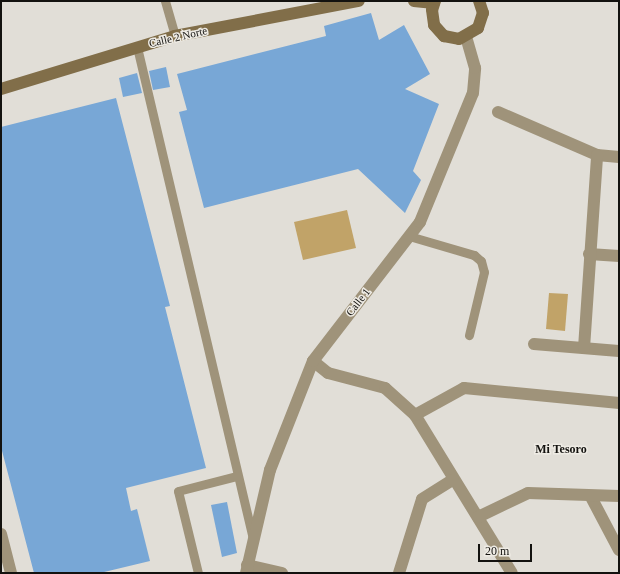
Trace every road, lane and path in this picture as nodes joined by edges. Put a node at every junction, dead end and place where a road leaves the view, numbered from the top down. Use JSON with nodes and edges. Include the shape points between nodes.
{"nodes":[{"id":1,"x":165,"y":1,"type":"edge"},
{"id":2,"x":359,"y":1,"type":"edge"},
{"id":3,"x":414,"y":1,"type":"edge"},
{"id":4,"x":479,"y":1,"type":"edge"},
{"id":5,"x":434,"y":2,"type":"edge"},
{"id":6,"x":175,"y":36,"type":"junction"},
{"id":7,"x":466,"y":37,"type":"junction"},
{"id":8,"x":137,"y":47,"type":"junction"},
{"id":9,"x":1,"y":89,"type":"edge"},
{"id":10,"x":498,"y":112,"type":"dead end"},
{"id":11,"x":597,"y":155,"type":"junction"},
{"id":12,"x":619,"y":157,"type":"edge"},
{"id":13,"x":408,"y":236,"type":"junction"},
{"id":14,"x":589,"y":254,"type":"junction"},
{"id":15,"x":619,"y":256,"type":"edge"},
{"id":16,"x":469,"y":335,"type":"dead end"},
{"id":17,"x":534,"y":344,"type":"dead end"},
{"id":18,"x":584,"y":348,"type":"junction"},
{"id":19,"x":619,"y":351,"type":"edge"},
{"id":20,"x":313,"y":361,"type":"junction"},
{"id":21,"x":619,"y":404,"type":"edge"},
{"id":22,"x":415,"y":415,"type":"junction"},
{"id":23,"x":237,"y":476,"type":"junction"},
{"id":24,"x":453,"y":480,"type":"junction"},
{"id":25,"x":619,"y":496,"type":"edge"},
{"id":26,"x":591,"y":497,"type":"junction"},
{"id":27,"x":478,"y":517,"type":"junction"},
{"id":28,"x":1,"y":534,"type":"edge"},
{"id":29,"x":253,"y":539,"type":"junction"},
{"id":30,"x":619,"y":550,"type":"edge"},
{"id":31,"x":247,"y":569,"type":"edge"},
{"id":32,"x":11,"y":573,"type":"edge"},
{"id":33,"x":198,"y":573,"type":"edge"},
{"id":34,"x":282,"y":573,"type":"edge"},
{"id":35,"x":399,"y":573,"type":"edge"},
{"id":36,"x":512,"y":573,"type":"edge"}],
"edges":[{"from":1,"to":6,"type":"lane"},
{"from":2,"to":6,"type":"street","name":"Calle 2 Norte"},
{"from":3,"to":5,"type":"street"},
{"from":4,"to":7,"type":"street","via":[[482,21]]},
{"from":5,"to":7,"type":"street","via":[[432,18],[438,31],[451,38]]},
{"from":6,"to":8,"type":"street","name":"Calle 2 Norte"},
{"from":7,"to":13,"type":"street","name":"Calle 1","via":[[474,68],[473,93],[420,222]]},
{"from":8,"to":9,"type":"street","name":"Calle 2 Norte"},
{"from":8,"to":23,"type":"lane"},
{"from":10,"to":11,"type":"street"},
{"from":11,"to":12,"type":"street"},
{"from":11,"to":14,"type":"street"},
{"from":13,"to":16,"type":"lane","via":[[474,255],[481,261],[484,272]]},
{"from":13,"to":20,"type":"street","name":"Calle 1"},
{"from":14,"to":15,"type":"street"},
{"from":14,"to":18,"type":"street"},
{"from":17,"to":18,"type":"street"},
{"from":18,"to":19,"type":"street"},
{"from":20,"to":22,"type":"street","via":[[328,373],[385,388]]},
{"from":20,"to":29,"type":"street","name":"Calle 1","via":[[270,470]]},
{"from":21,"to":22,"type":"street","via":[[464,388]]},
{"from":22,"to":24,"type":"street"},
{"from":23,"to":29,"type":"lane"},
{"from":23,"to":33,"type":"lane","via":[[178,492]]},
{"from":24,"to":27,"type":"street"},
{"from":24,"to":35,"type":"street","via":[[422,499]]},
{"from":25,"to":26,"type":"street"},
{"from":26,"to":27,"type":"street","via":[[528,493]]},
{"from":26,"to":30,"type":"street"},
{"from":27,"to":36,"type":"street"},
{"from":28,"to":32,"type":"street"},
{"from":29,"to":31,"type":"street","name":"Calle 1"},
{"from":31,"to":34,"type":"street"}]}
